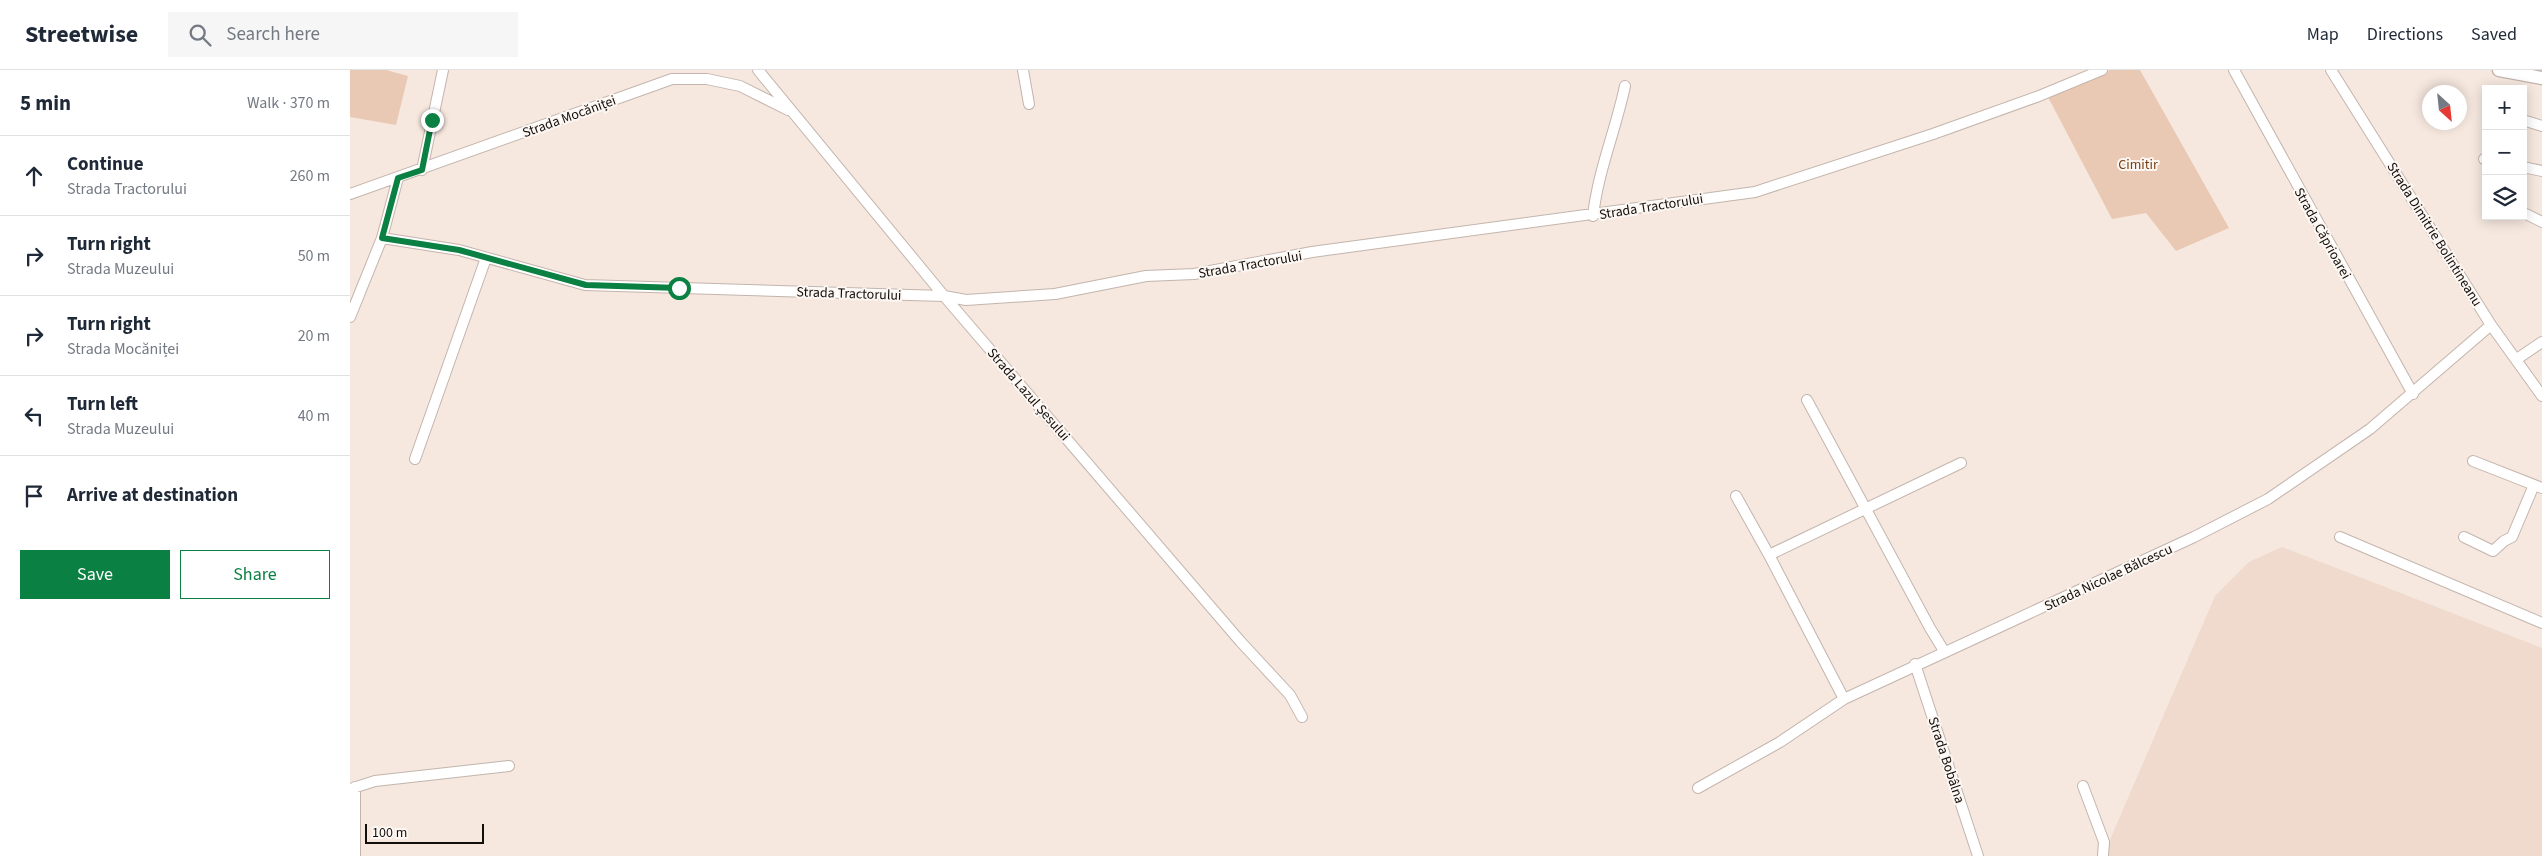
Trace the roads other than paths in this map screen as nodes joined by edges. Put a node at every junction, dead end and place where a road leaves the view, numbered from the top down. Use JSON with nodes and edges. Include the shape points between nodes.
{"nodes":[{"id":1,"x":443,"y":70,"type":"edge"},
{"id":2,"x":758,"y":70,"type":"edge"},
{"id":3,"x":1023,"y":70,"type":"edge"},
{"id":4,"x":2102,"y":70,"type":"edge"},
{"id":5,"x":2234,"y":70,"type":"edge"},
{"id":6,"x":2331,"y":70,"type":"edge"},
{"id":7,"x":2499,"y":70,"type":"edge"},
{"id":8,"x":2542,"y":78,"type":"edge"},
{"id":9,"x":1625,"y":86,"type":"dead end"},
{"id":10,"x":1029,"y":104,"type":"dead end"},
{"id":11,"x":789,"y":110,"type":"junction"},
{"id":12,"x":2527,"y":121,"type":"edge"},
{"id":13,"x":2542,"y":126,"type":"edge"},
{"id":14,"x":2527,"y":168,"type":"edge"},
{"id":15,"x":422,"y":170,"type":"junction"},
{"id":16,"x":2542,"y":170,"type":"edge"},
{"id":17,"x":398,"y":178,"type":"junction"},
{"id":18,"x":350,"y":194,"type":"edge"},
{"id":19,"x":2527,"y":214,"type":"edge"},
{"id":20,"x":1593,"y":216,"type":"junction"},
{"id":21,"x":2542,"y":222,"type":"edge"},
{"id":22,"x":382,"y":238,"type":"junction"},
{"id":23,"x":486,"y":258,"type":"junction"},
{"id":24,"x":944,"y":296,"type":"junction"},
{"id":25,"x":350,"y":317,"type":"edge"},
{"id":26,"x":2491,"y":324,"type":"junction"},
{"id":27,"x":2542,"y":342,"type":"edge"},
{"id":28,"x":2517,"y":359,"type":"junction"},
{"id":29,"x":2413,"y":394,"type":"junction"},
{"id":30,"x":2542,"y":396,"type":"edge"},
{"id":31,"x":1808,"y":400,"type":"dead end"},
{"id":32,"x":415,"y":459,"type":"dead end"},
{"id":33,"x":2473,"y":461,"type":"dead end"},
{"id":34,"x":1961,"y":463,"type":"dead end"},
{"id":35,"x":2538,"y":486,"type":"edge"},
{"id":36,"x":1736,"y":496,"type":"dead end"},
{"id":37,"x":1866,"y":506,"type":"junction"},
{"id":38,"x":2340,"y":537,"type":"dead end"},
{"id":39,"x":2464,"y":537,"type":"dead end"},
{"id":40,"x":1769,"y":555,"type":"junction"},
{"id":41,"x":2542,"y":622,"type":"edge"},
{"id":42,"x":1944,"y":651,"type":"junction"},
{"id":43,"x":1915,"y":664,"type":"junction"},
{"id":44,"x":1844,"y":699,"type":"junction"},
{"id":45,"x":1302,"y":717,"type":"dead end"},
{"id":46,"x":509,"y":766,"type":"dead end"},
{"id":47,"x":2083,"y":786,"type":"dead end"},
{"id":48,"x":352,"y":788,"type":"edge"},
{"id":49,"x":1698,"y":788,"type":"dead end"},
{"id":50,"x":355,"y":856,"type":"edge"},
{"id":51,"x":1978,"y":856,"type":"edge"},
{"id":52,"x":2103,"y":856,"type":"edge"}],
"edges":[{"from":1,"to":15,"type":"street"},
{"from":2,"to":11,"type":"street","name":"Strada Lazul Șesului"},
{"from":3,"to":10,"type":"street"},
{"from":4,"to":20,"type":"street","name":"Strada Tractorului","via":[[1934,134],[1755,192]]},
{"from":5,"to":29,"type":"street","name":"Strada Căprioarei"},
{"from":6,"to":26,"type":"street","name":"Strada Dimitrie Bolintineanu"},
{"from":7,"to":8,"type":"main road"},
{"from":9,"to":20,"type":"street","via":[[1617,124],[1596,190]]},
{"from":11,"to":15,"type":"street","name":"Strada Mocăniței","via":[[740,86],[708,79],[672,80]]},
{"from":11,"to":24,"type":"street","name":"Strada Lazul Șesului"},
{"from":12,"to":13,"type":"street"},
{"from":14,"to":16,"type":"street"},
{"from":15,"to":17,"type":"street","name":"Strada Mocăniței"},
{"from":17,"to":18,"type":"street","name":"Strada Mocăniței"},
{"from":17,"to":22,"type":"street"},
{"from":19,"to":21,"type":"street"},
{"from":20,"to":24,"type":"street","name":"Strada Tractorului","via":[[1312,252],[1194,274],[1146,276],[1055,294],[966,300]]},
{"from":22,"to":23,"type":"street","name":"Strada Tractorului","via":[[459,250]]},
{"from":22,"to":25,"type":"street"},
{"from":23,"to":24,"type":"street","name":"Strada Tractorului","via":[[586,285]]},
{"from":23,"to":32,"type":"street"},
{"from":24,"to":45,"type":"street","name":"Strada Lazul Șesului","via":[[1290,695]]},
{"from":26,"to":28,"type":"street","name":"Strada Dimitrie Bolintineanu"},
{"from":26,"to":29,"type":"street","name":"Strada Nicolae Bălcescu"},
{"from":27,"to":28,"type":"street"},
{"from":28,"to":30,"type":"street","name":"Strada Dimitrie Bolintineanu"},
{"from":29,"to":42,"type":"street","name":"Strada Nicolae Bălcescu","via":[[2370,429],[2268,499],[2194,537]]},
{"from":31,"to":37,"type":"street"},
{"from":33,"to":35,"type":"street"},
{"from":34,"to":37,"type":"street"},
{"from":35,"to":39,"type":"street","via":[[2512,537],[2496,550]]},
{"from":36,"to":40,"type":"street"},
{"from":37,"to":40,"type":"street"},
{"from":37,"to":42,"type":"street"},
{"from":38,"to":41,"type":"street"},
{"from":40,"to":44,"type":"street"},
{"from":42,"to":43,"type":"street","name":"Strada Nicolae Bălcescu"},
{"from":43,"to":44,"type":"street","name":"Strada Nicolae Bălcescu"},
{"from":43,"to":51,"type":"street","name":"Strada Bobâlna"},
{"from":44,"to":49,"type":"street","name":"Strada Nicolae Bălcescu","via":[[1780,742]]},
{"from":46,"to":48,"type":"street","via":[[375,781]]},
{"from":47,"to":52,"type":"street","via":[[2104,842]]},
{"from":48,"to":50,"type":"street"}]}
